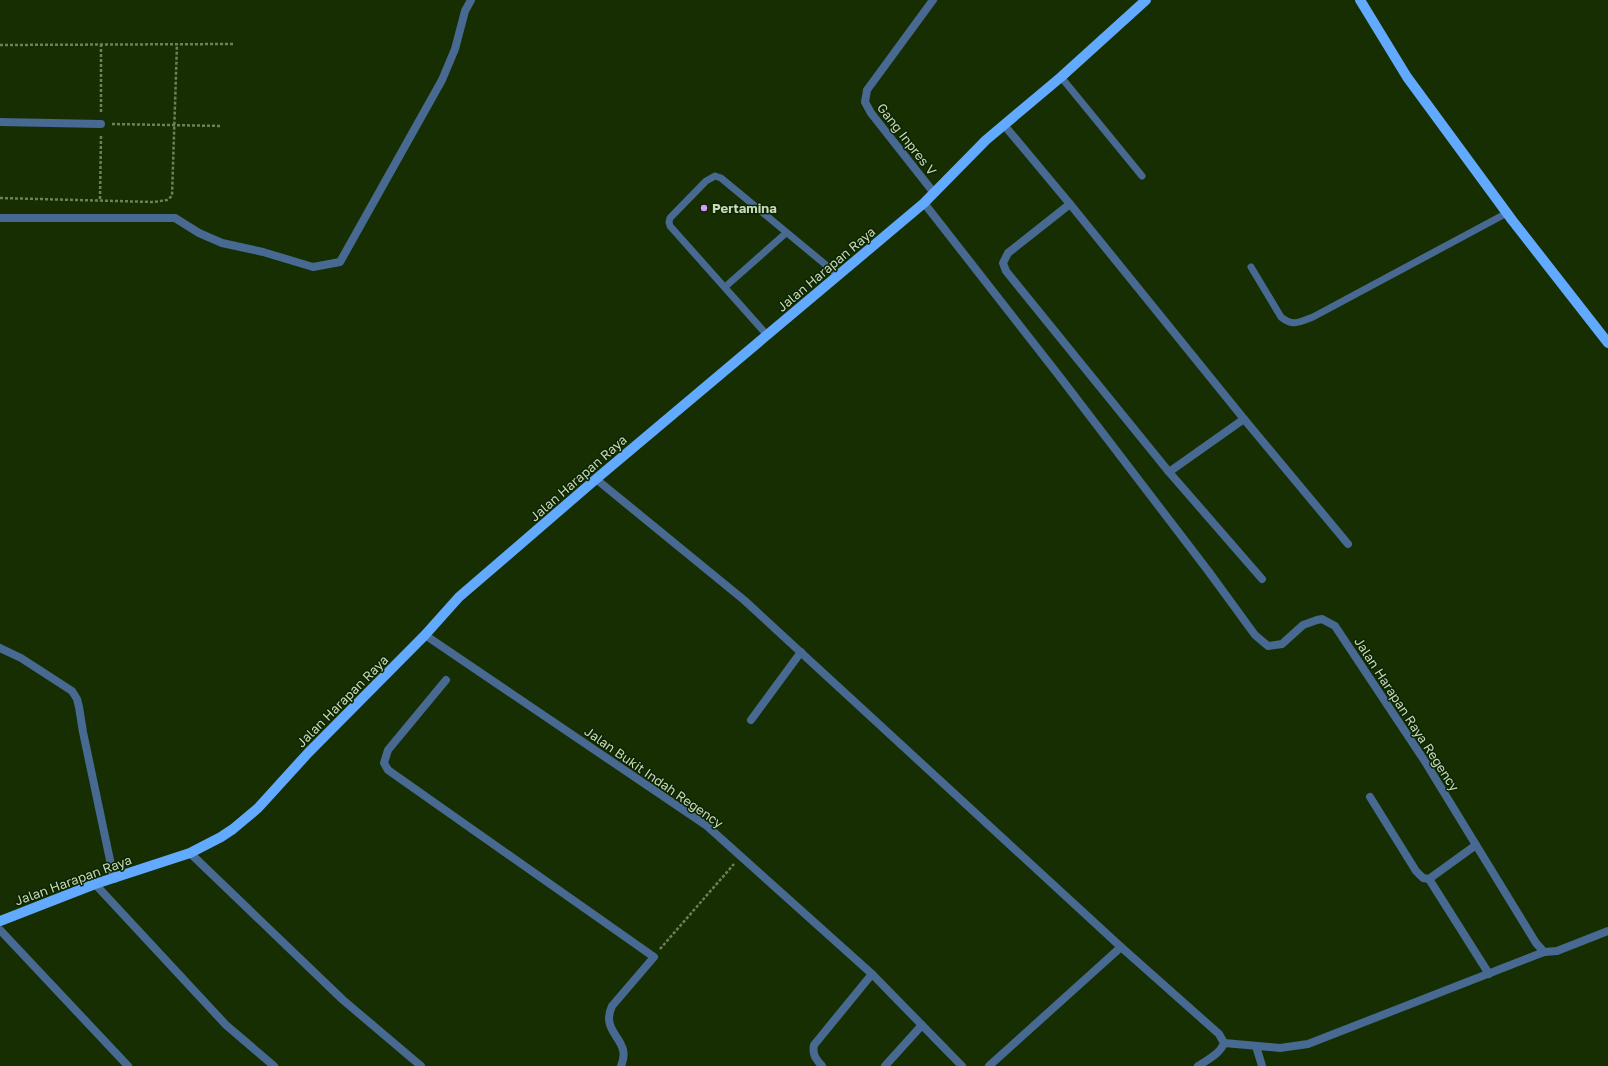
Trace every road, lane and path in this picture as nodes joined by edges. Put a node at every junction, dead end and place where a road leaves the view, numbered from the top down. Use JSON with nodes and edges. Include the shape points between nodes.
{"nodes":[{"id":1,"x":471,"y":0,"type":"edge"},
{"id":2,"x":933,"y":0,"type":"edge"},
{"id":3,"x":1146,"y":0,"type":"edge"},
{"id":4,"x":1360,"y":0,"type":"edge"},
{"id":5,"x":177,"y":44,"type":"junction"},
{"id":6,"x":234,"y":44,"type":"dead end"},
{"id":7,"x":0,"y":45,"type":"edge"},
{"id":8,"x":1061,"y":77,"type":"junction"},
{"id":9,"x":0,"y":122,"type":"edge"},
{"id":10,"x":101,"y":124,"type":"joint"},
{"id":11,"x":175,"y":125,"type":"junction"},
{"id":12,"x":1004,"y":125,"type":"junction"},
{"id":13,"x":222,"y":126,"type":"dead end"},
{"id":14,"x":1142,"y":176,"type":"dead end"},
{"id":15,"x":934,"y":193,"type":"junction"},
{"id":16,"x":0,"y":198,"type":"edge"},
{"id":17,"x":924,"y":203,"type":"junction"},
{"id":18,"x":1070,"y":204,"type":"junction"},
{"id":19,"x":1506,"y":213,"type":"junction"},
{"id":20,"x":0,"y":218,"type":"edge"},
{"id":21,"x":786,"y":233,"type":"junction"},
{"id":22,"x":1251,"y":267,"type":"dead end"},
{"id":23,"x":838,"y":275,"type":"junction"},
{"id":24,"x":725,"y":287,"type":"junction"},
{"id":25,"x":767,"y":335,"type":"junction"},
{"id":26,"x":1608,"y":343,"type":"edge"},
{"id":27,"x":1244,"y":419,"type":"junction"},
{"id":28,"x":1169,"y":472,"type":"junction"},
{"id":29,"x":596,"y":479,"type":"junction"},
{"id":30,"x":1348,"y":544,"type":"dead end"},
{"id":31,"x":1262,"y":579,"type":"dead end"},
{"id":32,"x":425,"y":635,"type":"junction"},
{"id":33,"x":0,"y":648,"type":"edge"},
{"id":34,"x":801,"y":652,"type":"junction"},
{"id":35,"x":446,"y":680,"type":"dead end"},
{"id":36,"x":751,"y":720,"type":"dead end"},
{"id":37,"x":1370,"y":797,"type":"dead end"},
{"id":38,"x":1476,"y":845,"type":"junction"},
{"id":39,"x":190,"y":853,"type":"junction"},
{"id":40,"x":741,"y":856,"type":"junction"},
{"id":41,"x":114,"y":879,"type":"junction"},
{"id":42,"x":1429,"y":879,"type":"junction"},
{"id":43,"x":95,"y":884,"type":"junction"},
{"id":44,"x":0,"y":921,"type":"edge"},
{"id":45,"x":0,"y":930,"type":"edge"},
{"id":46,"x":1608,"y":931,"type":"edge"},
{"id":47,"x":1121,"y":947,"type":"junction"},
{"id":48,"x":1544,"y":952,"type":"junction"},
{"id":49,"x":654,"y":957,"type":"junction"},
{"id":50,"x":872,"y":974,"type":"junction"},
{"id":51,"x":1489,"y":974,"type":"junction"},
{"id":52,"x":922,"y":1026,"type":"junction"},
{"id":53,"x":1224,"y":1043,"type":"junction"},
{"id":54,"x":1256,"y":1046,"type":"junction"},
{"id":55,"x":128,"y":1066,"type":"edge"},
{"id":56,"x":274,"y":1066,"type":"edge"},
{"id":57,"x":422,"y":1066,"type":"edge"},
{"id":58,"x":621,"y":1066,"type":"edge"},
{"id":59,"x":822,"y":1066,"type":"edge"},
{"id":60,"x":885,"y":1066,"type":"edge"},
{"id":61,"x":962,"y":1066,"type":"edge"},
{"id":62,"x":989,"y":1066,"type":"edge"},
{"id":63,"x":1198,"y":1066,"type":"edge"},
{"id":64,"x":1262,"y":1066,"type":"edge"}],
"edges":[{"from":1,"to":20,"type":"street","via":[[465,10],[455,49],[442,80],[340,262],[313,267],[222,243],[175,218]]},
{"from":2,"to":15,"type":"street","name":"Gang Inpres V","via":[[867,90],[865,102]]},
{"from":3,"to":8,"type":"main road","name":"Jalan Harapan Raya"},
{"from":4,"to":19,"type":"main road","via":[[1407,77]]},
{"from":5,"to":6,"type":"path"},
{"from":5,"to":7,"type":"path"},
{"from":5,"to":11,"type":"path"},
{"from":8,"to":12,"type":"main road","name":"Jalan Harapan Raya"},
{"from":8,"to":14,"type":"lane"},
{"from":9,"to":10,"type":"street"},
{"from":10,"to":11,"type":"path"},
{"from":11,"to":13,"type":"path"},
{"from":11,"to":16,"type":"path","via":[[172,196],[167,200],[154,202]]},
{"from":12,"to":15,"type":"main road","name":"Jalan Harapan Raya"},
{"from":12,"to":18,"type":"street"},
{"from":15,"to":17,"type":"main road","name":"Jalan Harapan Raya"},
{"from":17,"to":23,"type":"main road","name":"Jalan Harapan Raya"},
{"from":17,"to":38,"type":"street","name":"Jalan Harapan Raya Regency","via":[[1070,390],[1254,635],[1268,646],[1282,644],[1303,625],[1322,619],[1335,626],[1424,760]]},
{"from":18,"to":27,"type":"street"},
{"from":18,"to":28,"type":"street","via":[[1008,253],[1003,263],[1006,271]]},
{"from":19,"to":22,"type":"lane","via":[[1313,317],[1295,323],[1287,322],[1281,317]]},
{"from":19,"to":26,"type":"main road"},
{"from":21,"to":23,"type":"lane"},
{"from":21,"to":24,"type":"lane"},
{"from":21,"to":24,"type":"lane","via":[[721,178],[715,176],[706,182],[669,222]]},
{"from":23,"to":25,"type":"main road","name":"Jalan Harapan Raya"},
{"from":24,"to":25,"type":"lane"},
{"from":25,"to":29,"type":"main road","name":"Jalan Harapan Raya"},
{"from":27,"to":28,"type":"street"},
{"from":27,"to":30,"type":"street"},
{"from":28,"to":31,"type":"street"},
{"from":29,"to":32,"type":"main road","name":"Jalan Harapan Raya","via":[[459,597]]},
{"from":29,"to":34,"type":"street","via":[[723,581]]},
{"from":32,"to":39,"type":"main road","name":"Jalan Harapan Raya","via":[[308,753],[258,808],[221,837]]},
{"from":32,"to":40,"type":"street","name":"Jalan Bukit Indah Regency","via":[[708,826]]},
{"from":33,"to":41,"type":"street","via":[[21,658],[72,691],[77,699]]},
{"from":34,"to":36,"type":"street"},
{"from":34,"to":47,"type":"street"},
{"from":35,"to":49,"type":"street","via":[[388,750],[384,763],[388,770]]},
{"from":37,"to":42,"type":"street","via":[[1416,871],[1423,878]]},
{"from":38,"to":42,"type":"street"},
{"from":38,"to":48,"type":"street","name":"Jalan Harapan Raya Regency"},
{"from":39,"to":41,"type":"main road","name":"Jalan Harapan Raya"},
{"from":39,"to":57,"type":"street","via":[[343,1000]]},
{"from":40,"to":49,"type":"path"},
{"from":40,"to":50,"type":"street","name":"Jalan Bukit Indah Regency"},
{"from":41,"to":43,"type":"main road","name":"Jalan Harapan Raya"},
{"from":42,"to":51,"type":"street"},
{"from":43,"to":44,"type":"main road","name":"Jalan Harapan Raya"},
{"from":43,"to":56,"type":"street","via":[[226,1026]]},
{"from":45,"to":55,"type":"street"},
{"from":46,"to":48,"type":"street","via":[[1557,951]]},
{"from":47,"to":53,"type":"street","via":[[1219,1034]]},
{"from":47,"to":62,"type":"street"},
{"from":48,"to":51,"type":"street"},
{"from":49,"to":58,"type":"street","via":[[612,1006],[609,1013],[612,1031],[622,1045],[624,1054]]},
{"from":50,"to":52,"type":"street","name":"Jalan Bukit Indah Regency"},
{"from":50,"to":59,"type":"street","via":[[814,1045],[814,1058]]},
{"from":51,"to":54,"type":"street","via":[[1308,1044],[1280,1048]]},
{"from":52,"to":60,"type":"street"},
{"from":52,"to":61,"type":"street","name":"Jalan Bukit Indah Regency"},
{"from":53,"to":54,"type":"street"},
{"from":53,"to":63,"type":"street","via":[[1219,1052]]},
{"from":54,"to":64,"type":"street"}]}
